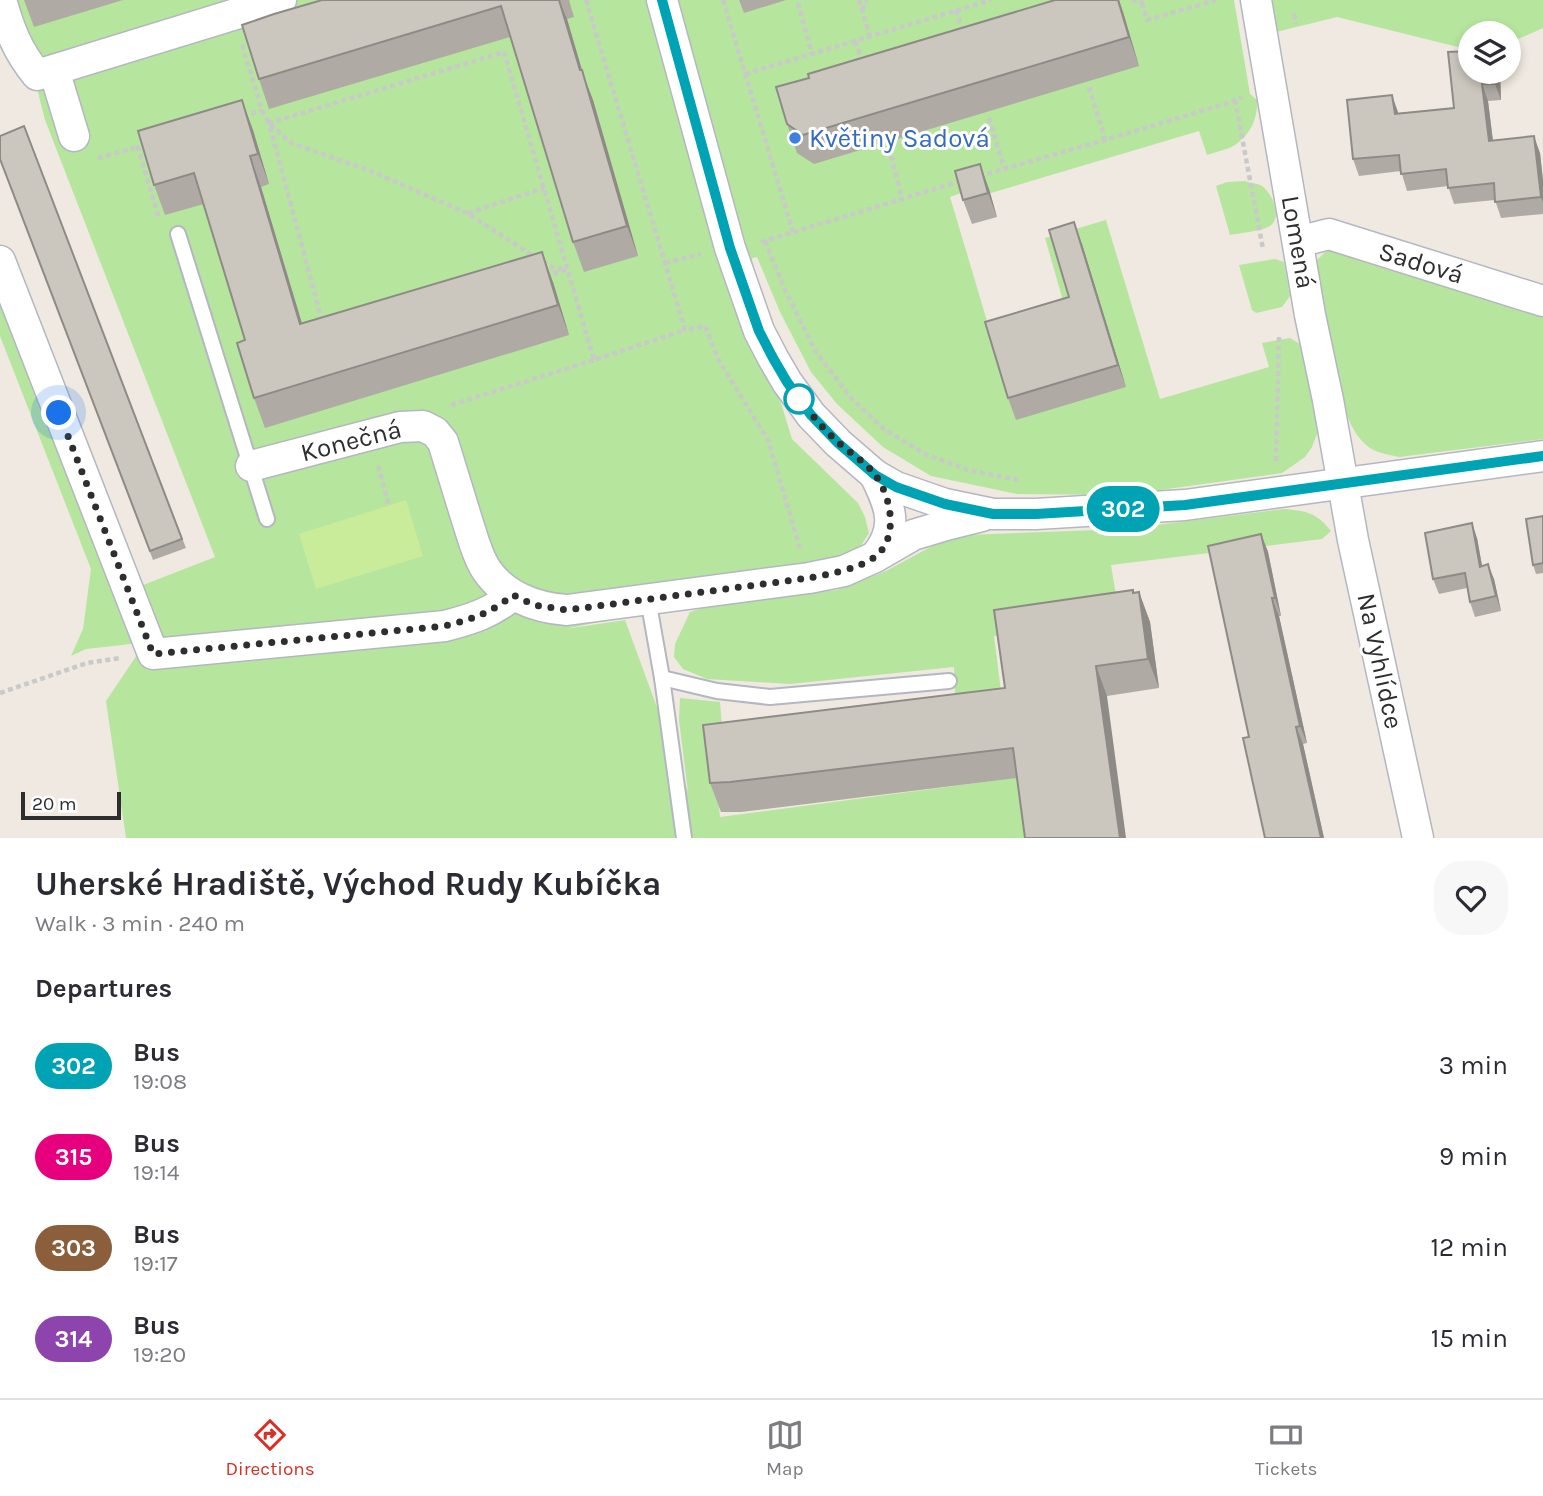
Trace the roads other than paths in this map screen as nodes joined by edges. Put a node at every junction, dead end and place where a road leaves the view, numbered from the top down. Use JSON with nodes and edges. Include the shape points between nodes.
{"nodes":[{"id":1,"x":1,"y":0,"type":"edge"},
{"id":2,"x":281,"y":0,"type":"edge"},
{"id":3,"x":662,"y":0,"type":"edge"},
{"id":4,"x":1256,"y":0,"type":"edge"},
{"id":5,"x":54,"y":70,"type":"junction"},
{"id":6,"x":74,"y":136,"type":"dead end"},
{"id":7,"x":178,"y":234,"type":"road end"},
{"id":8,"x":1298,"y":242,"type":"junction"},
{"id":9,"x":0,"y":261,"type":"edge"},
{"id":10,"x":1543,"y":301,"type":"edge"},
{"id":11,"x":1543,"y":456,"type":"edge"},
{"id":12,"x":251,"y":466,"type":"junction"},
{"id":13,"x":875,"y":475,"type":"junction"},
{"id":14,"x":1343,"y":483,"type":"junction"},
{"id":15,"x":993,"y":514,"type":"junction"},
{"id":16,"x":267,"y":519,"type":"dead end"},
{"id":17,"x":875,"y":556,"type":"junction"},
{"id":18,"x":513,"y":595,"type":"junction"},
{"id":19,"x":648,"y":599,"type":"junction"},
{"id":20,"x":663,"y":678,"type":"junction"},
{"id":21,"x":949,"y":681,"type":"dead end"},
{"id":22,"x":684,"y":838,"type":"edge"},
{"id":23,"x":1418,"y":838,"type":"edge"}],
"edges":[{"from":1,"to":5,"type":"street","via":[[22,56],[37,75]]},
{"from":2,"to":5,"type":"street"},
{"from":3,"to":13,"type":"street","via":[[730,248],[759,331],[811,415]]},
{"from":4,"to":8,"type":"street","name":"Lomená"},
{"from":5,"to":6,"type":"street"},
{"from":7,"to":12,"type":"lane"},
{"from":8,"to":10,"type":"street","name":"Sadová","via":[[1329,234]]},
{"from":8,"to":14,"type":"street","name":"Lomená"},
{"from":9,"to":18,"type":"street","via":[[153,654],[445,626],[479,617]]},
{"from":11,"to":14,"type":"street"},
{"from":12,"to":16,"type":"lane"},
{"from":12,"to":18,"type":"street","name":"Konečná","via":[[369,434],[423,426],[443,442],[484,566]]},
{"from":13,"to":15,"type":"street","via":[[927,499]]},
{"from":13,"to":17,"type":"street","via":[[891,521]]},
{"from":14,"to":15,"type":"street","via":[[1185,505]]},
{"from":14,"to":23,"type":"street","name":"Na Vyhlídce"},
{"from":15,"to":17,"type":"street","name":"Konečná","via":[[913,536]]},
{"from":17,"to":19,"type":"street","name":"Konečná","via":[[844,571],[809,578]]},
{"from":18,"to":19,"type":"street","name":"Konečná","via":[[534,605],[567,610]]},
{"from":19,"to":20,"type":"lane"},
{"from":20,"to":21,"type":"lane","via":[[770,697]]},
{"from":20,"to":22,"type":"lane"}]}
